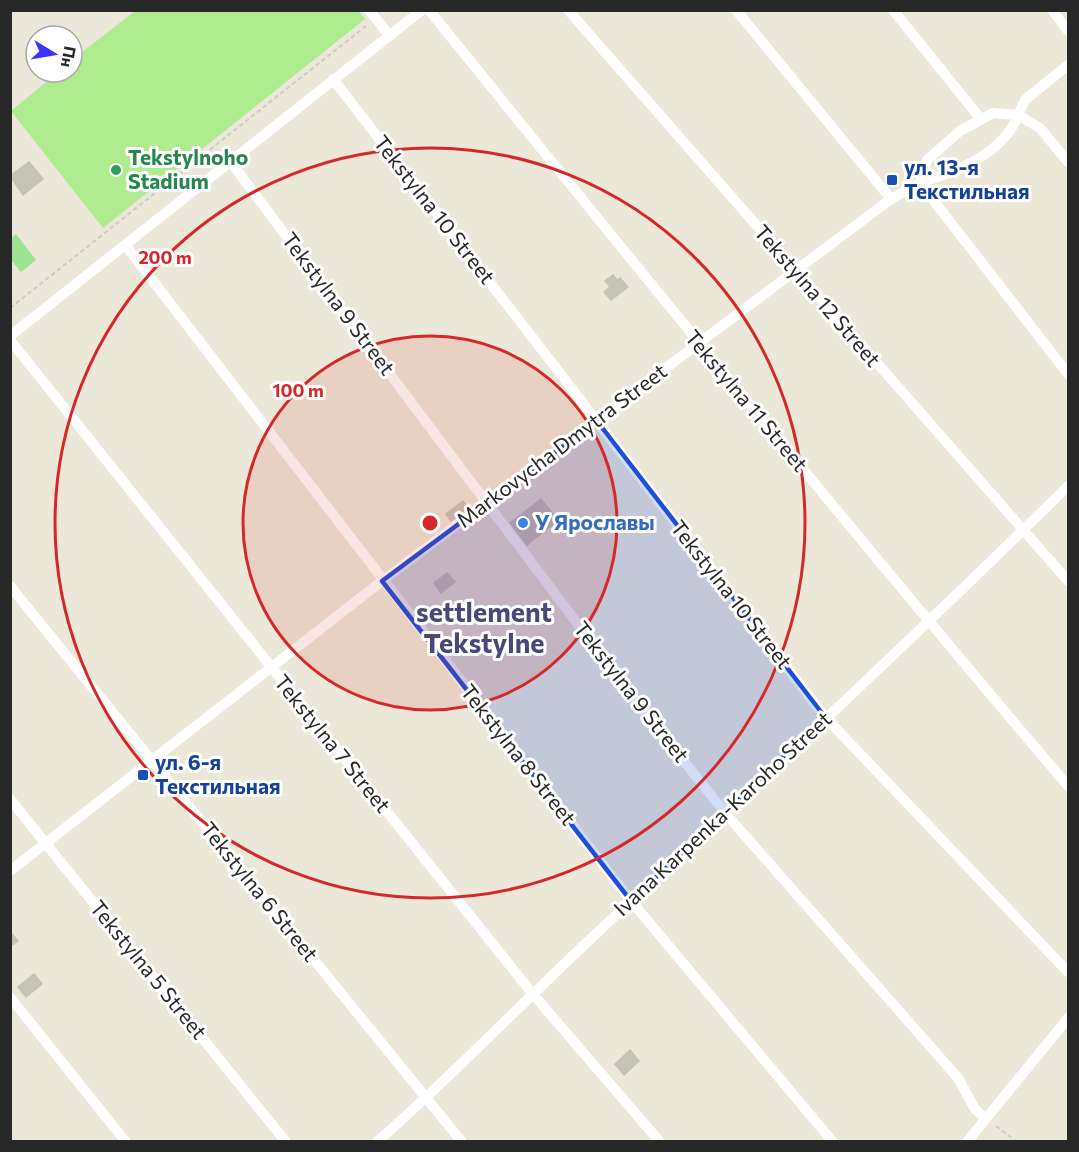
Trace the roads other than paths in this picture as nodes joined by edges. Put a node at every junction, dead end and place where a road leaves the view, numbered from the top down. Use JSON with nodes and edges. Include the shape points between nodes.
{"nodes":[{"id":1,"x":422,"y":10,"type":"edge"},
{"id":2,"x":429,"y":10,"type":"edge"},
{"id":3,"x":568,"y":10,"type":"edge"},
{"id":4,"x":736,"y":10,"type":"edge"},
{"id":5,"x":893,"y":10,"type":"edge"},
{"id":6,"x":1052,"y":10,"type":"edge"},
{"id":7,"x":373,"y":14,"type":"edge"},
{"id":8,"x":1068,"y":31,"type":"edge"},
{"id":9,"x":390,"y":36,"type":"junction"},
{"id":10,"x":1068,"y":65,"type":"edge"},
{"id":11,"x":333,"y":79,"type":"junction"},
{"id":12,"x":1018,"y":115,"type":"junction"},
{"id":13,"x":981,"y":118,"type":"junction"},
{"id":14,"x":230,"y":161,"type":"junction"},
{"id":15,"x":1068,"y":162,"type":"edge"},
{"id":16,"x":920,"y":183,"type":"junction"},
{"id":17,"x":891,"y":199,"type":"junction"},
{"id":18,"x":126,"y":246,"type":"junction"},
{"id":19,"x":795,"y":271,"type":"junction"},
{"id":20,"x":10,"y":336,"type":"edge"},
{"id":21,"x":10,"y":340,"type":"edge"},
{"id":22,"x":697,"y":342,"type":"junction"},
{"id":23,"x":1068,"y":374,"type":"edge"},
{"id":24,"x":597,"y":421,"type":"junction"},
{"id":25,"x":1068,"y":486,"type":"edge"},
{"id":26,"x":488,"y":504,"type":"junction"},
{"id":27,"x":1024,"y":530,"type":"junction"},
{"id":28,"x":382,"y":581,"type":"junction"},
{"id":29,"x":1068,"y":581,"type":"edge"},
{"id":30,"x":10,"y":586,"type":"edge"},
{"id":31,"x":928,"y":621,"type":"junction"},
{"id":32,"x":271,"y":669,"type":"junction"},
{"id":33,"x":825,"y":717,"type":"junction"},
{"id":34,"x":152,"y":760,"type":"junction"},
{"id":35,"x":1068,"y":786,"type":"edge"},
{"id":36,"x":10,"y":799,"type":"edge"},
{"id":37,"x":726,"y":814,"type":"junction"},
{"id":38,"x":47,"y":844,"type":"junction"},
{"id":39,"x":10,"y":871,"type":"edge"},
{"id":40,"x":631,"y":901,"type":"junction"},
{"id":41,"x":1068,"y":972,"type":"edge"},
{"id":42,"x":532,"y":993,"type":"junction"},
{"id":43,"x":10,"y":997,"type":"edge"},
{"id":44,"x":1068,"y":1018,"type":"edge"},
{"id":45,"x":427,"y":1098,"type":"junction"},
{"id":46,"x":986,"y":1119,"type":"junction"},
{"id":47,"x":126,"y":1142,"type":"edge"},
{"id":48,"x":286,"y":1142,"type":"edge"},
{"id":49,"x":376,"y":1142,"type":"edge"},
{"id":50,"x":462,"y":1142,"type":"edge"},
{"id":51,"x":660,"y":1142,"type":"edge"},
{"id":52,"x":833,"y":1142,"type":"edge"},
{"id":53,"x":967,"y":1142,"type":"edge"}],
"edges":[{"from":1,"to":9,"type":"street"},
{"from":2,"to":22,"type":"street","name":"Tekstylna 11 Street"},
{"from":3,"to":19,"type":"street","name":"Tekstylna 12 Street"},
{"from":4,"to":17,"type":"street"},
{"from":5,"to":13,"type":"street"},
{"from":6,"to":8,"type":"street"},
{"from":7,"to":9,"type":"street"},
{"from":9,"to":11,"type":"street"},
{"from":10,"to":12,"type":"street","name":"Markovycha Dmytra Street","via":[[1025,100]]},
{"from":11,"to":14,"type":"street"},
{"from":11,"to":24,"type":"street","name":"Tekstylna 10 Street"},
{"from":12,"to":13,"type":"street","via":[[993,113]]},
{"from":12,"to":15,"type":"street","via":[[1040,128]]},
{"from":12,"to":16,"type":"street","name":"Markovycha Dmytra Street","via":[[1005,137],[961,170]]},
{"from":13,"to":16,"type":"street","via":[[927,160]]},
{"from":14,"to":18,"type":"street"},
{"from":14,"to":26,"type":"street","name":"Tekstylna 9 Street"},
{"from":16,"to":17,"type":"street","name":"Markovycha Dmytra Street"},
{"from":16,"to":23,"type":"street"},
{"from":17,"to":19,"type":"street","name":"Markovycha Dmytra Street"},
{"from":18,"to":20,"type":"street"},
{"from":18,"to":28,"type":"street","name":"Tekstylna 8 Street"},
{"from":19,"to":22,"type":"street","name":"Markovycha Dmytra Street"},
{"from":19,"to":27,"type":"street","name":"Tekstylna 12 Street"},
{"from":21,"to":32,"type":"street","name":"Tekstylna 7 Street"},
{"from":22,"to":24,"type":"street","name":"Markovycha Dmytra Street"},
{"from":22,"to":31,"type":"street","name":"Tekstylna 11 Street"},
{"from":24,"to":26,"type":"street","name":"Markovycha Dmytra Street"},
{"from":24,"to":33,"type":"street","name":"Tekstylna 10 Street"},
{"from":25,"to":27,"type":"street","name":"Ivana Karpenka-Karoho Street"},
{"from":26,"to":28,"type":"street","name":"Markovycha Dmytra Street"},
{"from":26,"to":37,"type":"street","name":"Tekstylna 9 Street","via":[[624,687]]},
{"from":27,"to":29,"type":"street","name":"Tekstylna 12 Street"},
{"from":27,"to":31,"type":"street","name":"Ivana Karpenka-Karoho Street"},
{"from":28,"to":32,"type":"street","name":"Markovycha Dmytra Street"},
{"from":28,"to":40,"type":"street","name":"Tekstylna 8 Street"},
{"from":30,"to":34,"type":"street","name":"Tekstylna 6 Street"},
{"from":31,"to":33,"type":"street","name":"Ivana Karpenka-Karoho Street"},
{"from":31,"to":35,"type":"street","name":"Tekstylna 11 Street"},
{"from":32,"to":34,"type":"street","name":"Markovycha Dmytra Street"},
{"from":32,"to":42,"type":"street","name":"Tekstylna 7 Street"},
{"from":33,"to":37,"type":"street","name":"Ivana Karpenka-Karoho Street"},
{"from":33,"to":41,"type":"street","name":"Tekstylna 10 Street"},
{"from":34,"to":38,"type":"street","name":"Markovycha Dmytra Street"},
{"from":34,"to":45,"type":"street","name":"Tekstylna 6 Street"},
{"from":36,"to":38,"type":"street","name":"Tekstylna 5 Street"},
{"from":37,"to":40,"type":"street","name":"Ivana Karpenka-Karoho Street"},
{"from":37,"to":46,"type":"street","name":"Tekstylna 9 Street","via":[[958,1078],[975,1109]]},
{"from":38,"to":39,"type":"street","name":"Markovycha Dmytra Street"},
{"from":38,"to":48,"type":"street","name":"Tekstylna 5 Street"},
{"from":40,"to":42,"type":"street","name":"Ivana Karpenka-Karoho Street"},
{"from":40,"to":52,"type":"street","name":"Tekstylna 8 Street"},
{"from":42,"to":45,"type":"street","name":"Ivana Karpenka-Karoho Street"},
{"from":42,"to":51,"type":"street","name":"Tekstylna 7 Street"},
{"from":43,"to":47,"type":"street"},
{"from":44,"to":46,"type":"street"},
{"from":45,"to":49,"type":"street","name":"Ivana Karpenka-Karoho Street"},
{"from":45,"to":50,"type":"street","name":"Tekstylna 6 Street"},
{"from":46,"to":53,"type":"street"}]}
